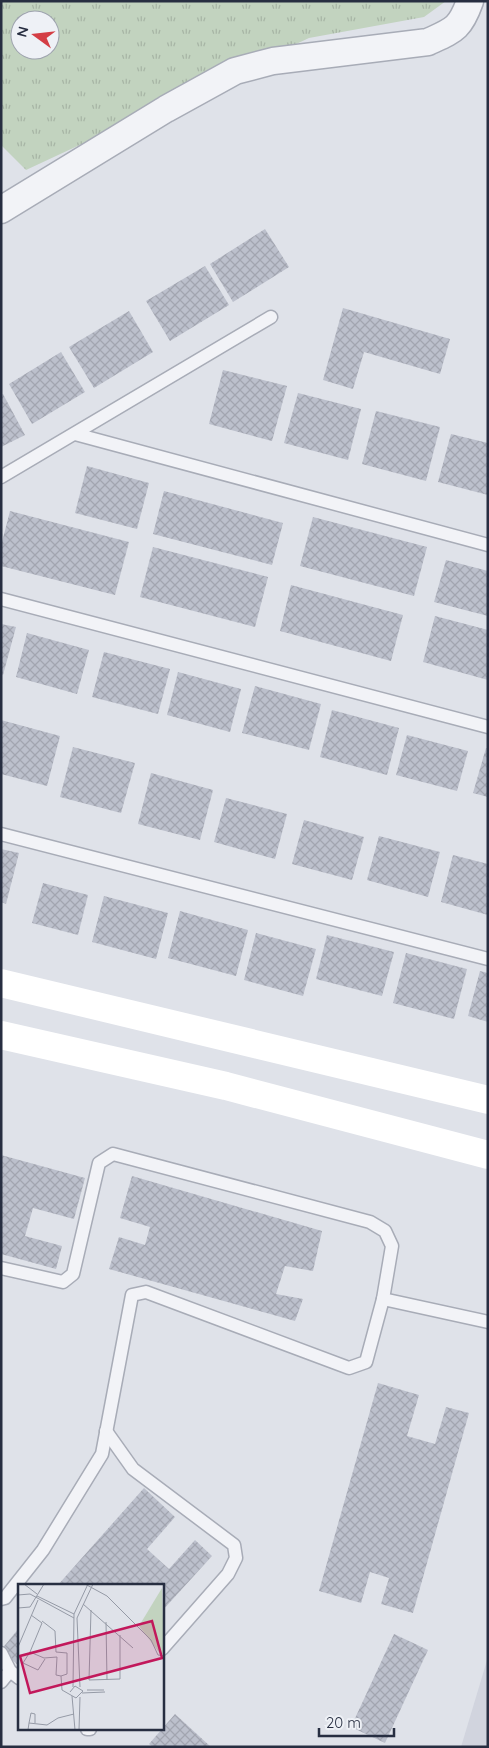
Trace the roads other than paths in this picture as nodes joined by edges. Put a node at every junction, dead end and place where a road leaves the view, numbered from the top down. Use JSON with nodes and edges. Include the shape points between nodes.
{"nodes":[{"id":1,"x":470,"y":1,"type":"edge"},
{"id":2,"x":1,"y":210,"type":"edge"},
{"id":3,"x":271,"y":317,"type":"dead end"},
{"id":4,"x":75,"y":434,"type":"junction"},
{"id":5,"x":1,"y":478,"type":"edge"},
{"id":6,"x":488,"y":545,"type":"edge"},
{"id":7,"x":1,"y":599,"type":"edge"},
{"id":8,"x":488,"y":727,"type":"edge"},
{"id":9,"x":1,"y":834,"type":"edge"},
{"id":10,"x":488,"y":959,"type":"edge"},
{"id":11,"x":1,"y":983,"type":"edge"},
{"id":12,"x":1,"y":1035,"type":"edge"},
{"id":13,"x":488,"y":1100,"type":"edge"},
{"id":14,"x":488,"y":1155,"type":"edge"},
{"id":15,"x":1,"y":1268,"type":"edge"},
{"id":16,"x":382,"y":1299,"type":"junction"},
{"id":17,"x":488,"y":1322,"type":"edge"},
{"id":18,"x":106,"y":1432,"type":"junction"},
{"id":19,"x":1,"y":1599,"type":"edge"},
{"id":20,"x":164,"y":1647,"type":"edge"},
{"id":21,"x":1,"y":1653,"type":"edge"},
{"id":22,"x":15,"y":1675,"type":"edge"},
{"id":23,"x":1,"y":1682,"type":"edge"}],
"edges":[{"from":1,"to":2,"type":"street","via":[[462,22],[447,34],[428,42],[274,61],[236,71],[166,109]]},
{"from":3,"to":4,"type":"lane"},
{"from":4,"to":5,"type":"lane"},
{"from":4,"to":6,"type":"lane"},
{"from":7,"to":8,"type":"lane"},
{"from":9,"to":10,"type":"lane"},
{"from":11,"to":13,"type":"street"},
{"from":12,"to":14,"type":"street","via":[[226,1086]]},
{"from":15,"to":16,"type":"lane","via":[[63,1282],[73,1274],[99,1163],[113,1154],[370,1222],[385,1231],[392,1246]]},
{"from":16,"to":17,"type":"lane"},
{"from":16,"to":18,"type":"lane","via":[[366,1362],[349,1368],[146,1292],[132,1296]]},
{"from":18,"to":19,"type":"lane","via":[[102,1454],[43,1550]]},
{"from":18,"to":20,"type":"lane","via":[[133,1469],[234,1545],[236,1558],[228,1574]]},
{"from":21,"to":22,"type":"lane"},
{"from":22,"to":23,"type":"lane"}]}
